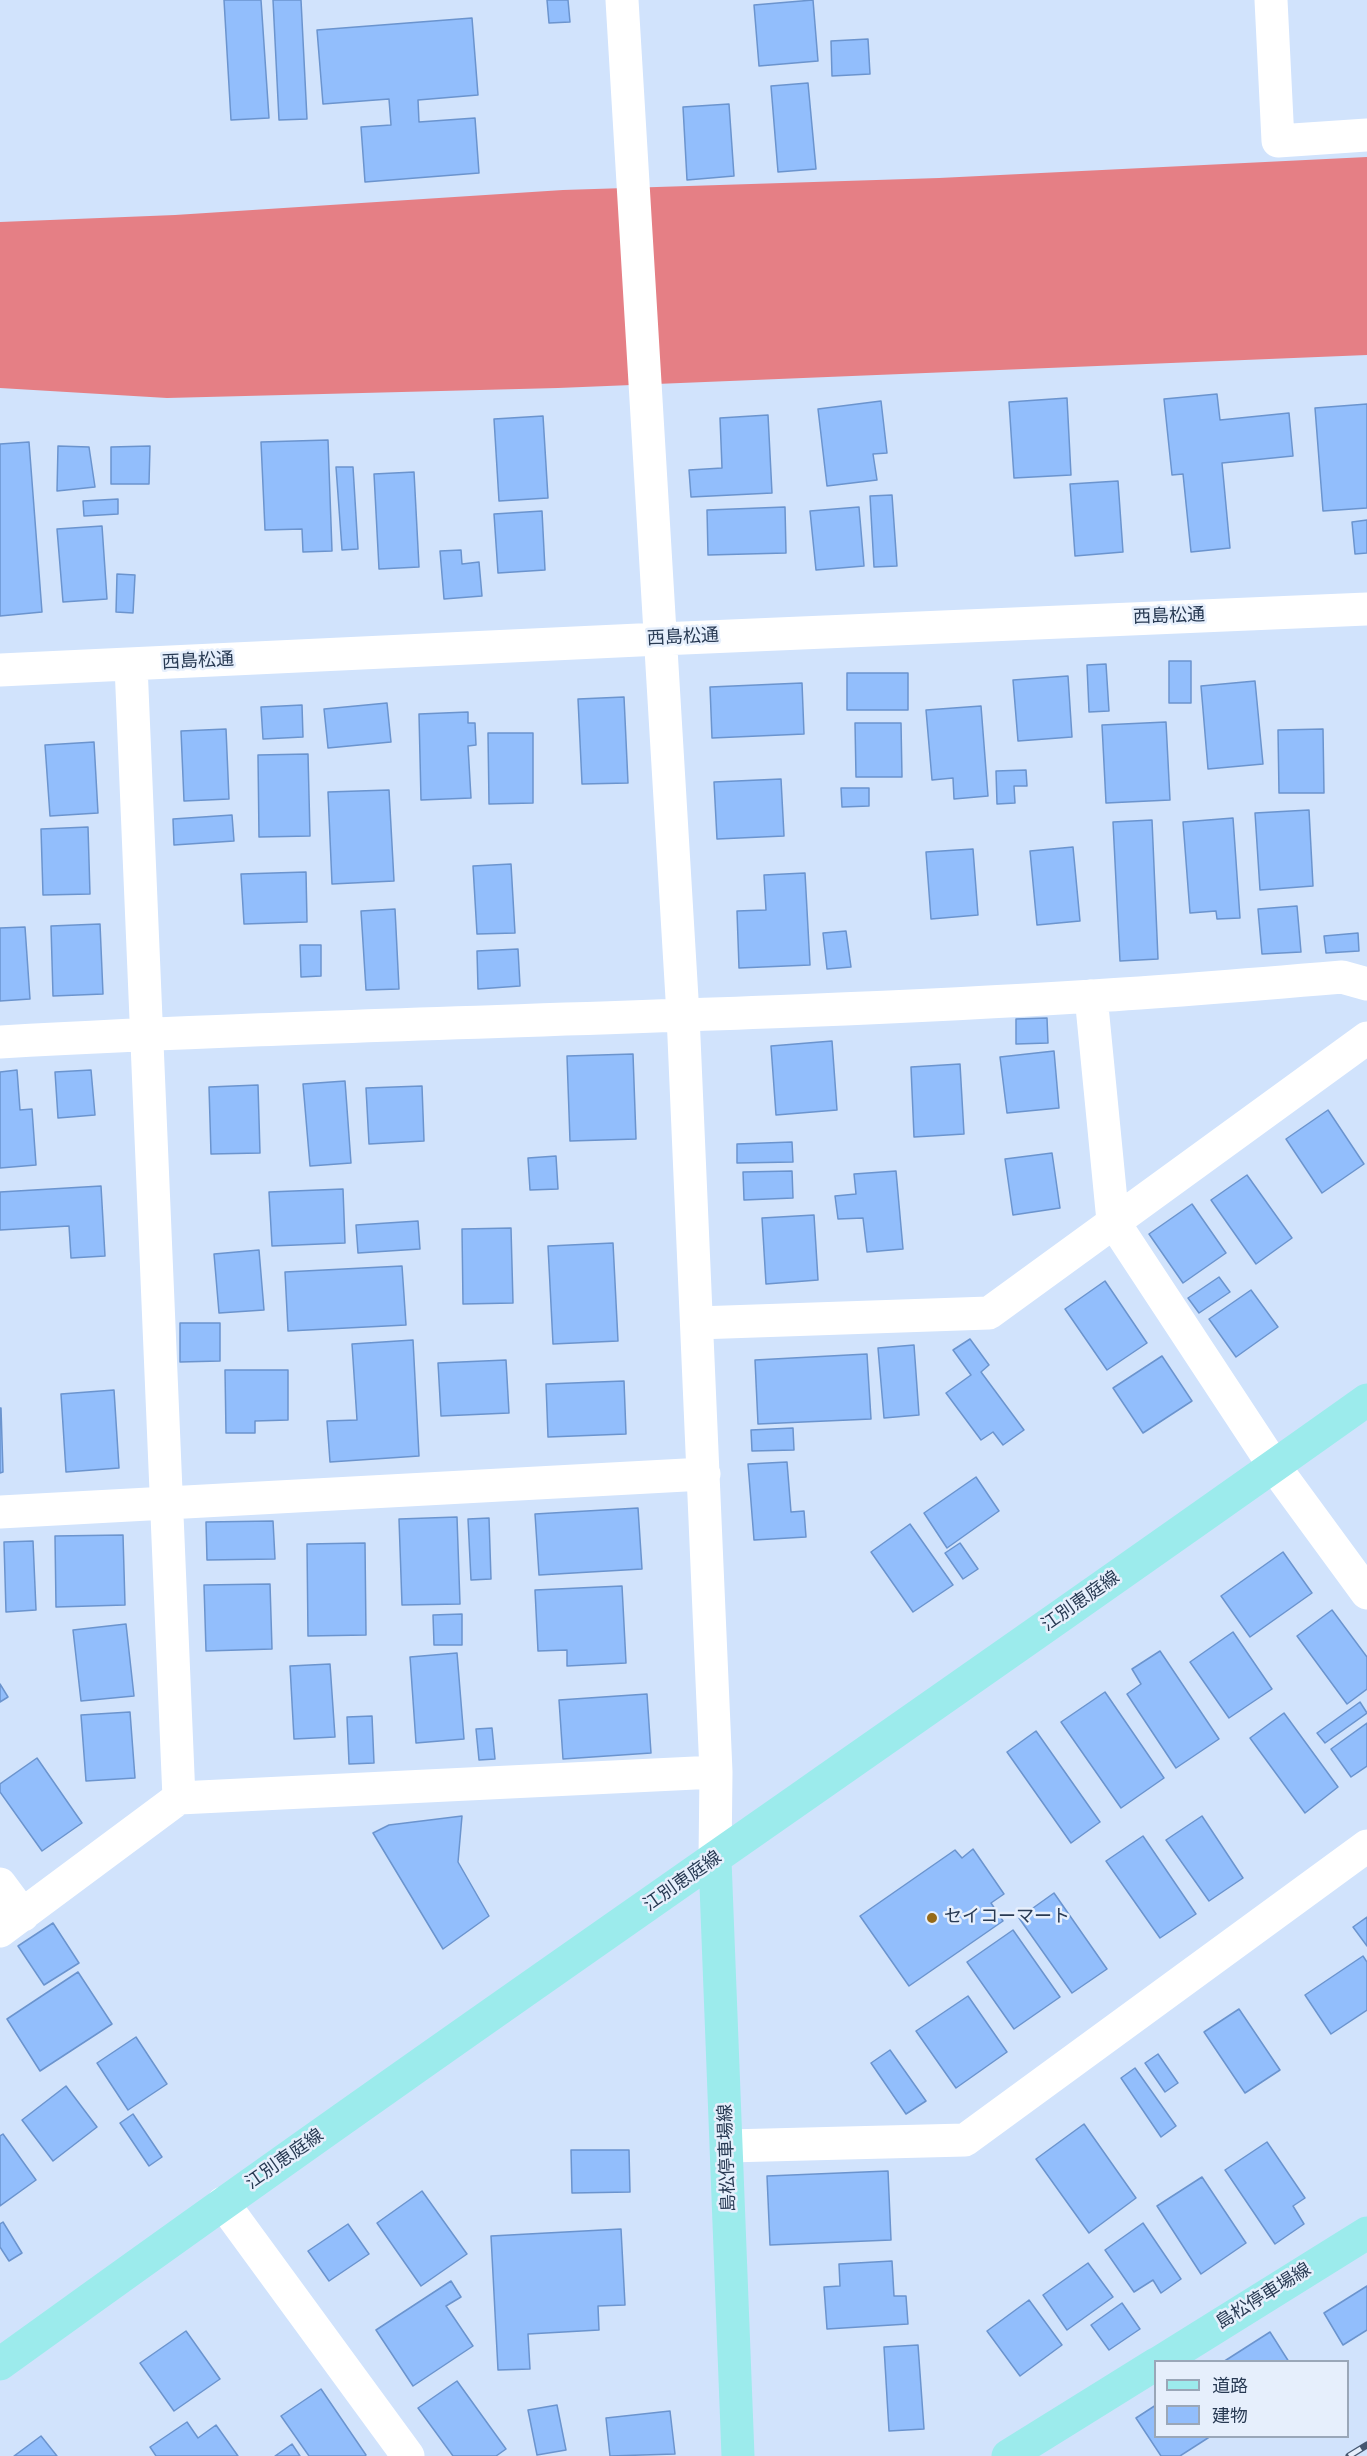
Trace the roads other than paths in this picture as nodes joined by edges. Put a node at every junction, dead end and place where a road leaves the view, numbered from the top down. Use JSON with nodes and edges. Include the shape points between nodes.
{"nodes":[{"id":1,"x":622,"y":0,"type":"edge"},
{"id":2,"x":1271,"y":0,"type":"edge"},
{"id":3,"x":1367,"y":135,"type":"edge"},
{"id":4,"x":1367,"y":609,"type":"edge"},
{"id":5,"x":660,"y":639,"type":"junction"},
{"id":6,"x":131,"y":665,"type":"junction"},
{"id":7,"x":0,"y":670,"type":"edge"},
{"id":8,"x":1367,"y":984,"type":"edge"},
{"id":9,"x":1091,"y":996,"type":"junction"},
{"id":10,"x":683,"y":1015,"type":"junction"},
{"id":11,"x":148,"y":1033,"type":"junction"},
{"id":12,"x":1367,"y":1038,"type":"edge"},
{"id":13,"x":0,"y":1042,"type":"edge"},
{"id":14,"x":1113,"y":1221,"type":"junction"},
{"id":15,"x":696,"y":1323,"type":"junction"},
{"id":16,"x":1367,"y":1400,"type":"edge"},
{"id":17,"x":1274,"y":1466,"type":"junction"},
{"id":18,"x":704,"y":1474,"type":"junction"},
{"id":19,"x":166,"y":1503,"type":"junction"},
{"id":20,"x":0,"y":1512,"type":"edge"},
{"id":21,"x":1367,"y":1593,"type":"edge"},
{"id":22,"x":716,"y":1772,"type":"junction"},
{"id":23,"x":179,"y":1798,"type":"junction"},
{"id":24,"x":1367,"y":1846,"type":"edge"},
{"id":25,"x":716,"y":1860,"type":"junction"},
{"id":26,"x":0,"y":1884,"type":"edge"},
{"id":27,"x":11,"y":1923,"type":"edge"},
{"id":28,"x":728,"y":2146,"type":"junction"},
{"id":29,"x":223,"y":2203,"type":"junction"},
{"id":30,"x":1367,"y":2233,"type":"edge"},
{"id":31,"x":1162,"y":2360,"type":"edge"},
{"id":32,"x":0,"y":2364,"type":"edge"},
{"id":33,"x":1154,"y":2365,"type":"edge"},
{"id":34,"x":408,"y":2456,"type":"edge"},
{"id":35,"x":738,"y":2456,"type":"edge"},
{"id":36,"x":1008,"y":2456,"type":"edge"}],
"edges":[{"from":1,"to":5,"type":"street"},
{"from":2,"to":3,"type":"street","via":[[1278,141]]},
{"from":4,"to":5,"type":"street","name":"西島松通"},
{"from":5,"to":6,"type":"street","name":"西島松通"},
{"from":5,"to":10,"type":"street"},
{"from":6,"to":7,"type":"street","name":"西島松通"},
{"from":6,"to":11,"type":"street"},
{"from":8,"to":9,"type":"street","via":[[1342,977]]},
{"from":9,"to":10,"type":"street"},
{"from":9,"to":14,"type":"street"},
{"from":10,"to":11,"type":"street"},
{"from":10,"to":15,"type":"street"},
{"from":11,"to":13,"type":"street"},
{"from":11,"to":19,"type":"street"},
{"from":12,"to":14,"type":"street"},
{"from":14,"to":15,"type":"street","via":[[989,1313]]},
{"from":14,"to":17,"type":"street"},
{"from":15,"to":18,"type":"street"},
{"from":16,"to":17,"type":"main road","name":"江別恵庭線"},
{"from":17,"to":21,"type":"street"},
{"from":17,"to":25,"type":"main road","name":"江別恵庭線"},
{"from":18,"to":19,"type":"street"},
{"from":18,"to":22,"type":"street"},
{"from":19,"to":20,"type":"street"},
{"from":19,"to":23,"type":"street"},
{"from":22,"to":23,"type":"street"},
{"from":22,"to":25,"type":"street"},
{"from":23,"to":27,"type":"street"},
{"from":24,"to":28,"type":"street","via":[[965,2140]]},
{"from":25,"to":28,"type":"main road","name":"島松停車場線"},
{"from":25,"to":29,"type":"main road","name":"江別恵庭線"},
{"from":26,"to":27,"type":"street"},
{"from":28,"to":35,"type":"main road","name":"島松停車場線"},
{"from":29,"to":32,"type":"main road","name":"江別恵庭線"},
{"from":29,"to":34,"type":"street"},
{"from":30,"to":31,"type":"main road","name":"島松停車場線"},
{"from":33,"to":36,"type":"main road"}]}
